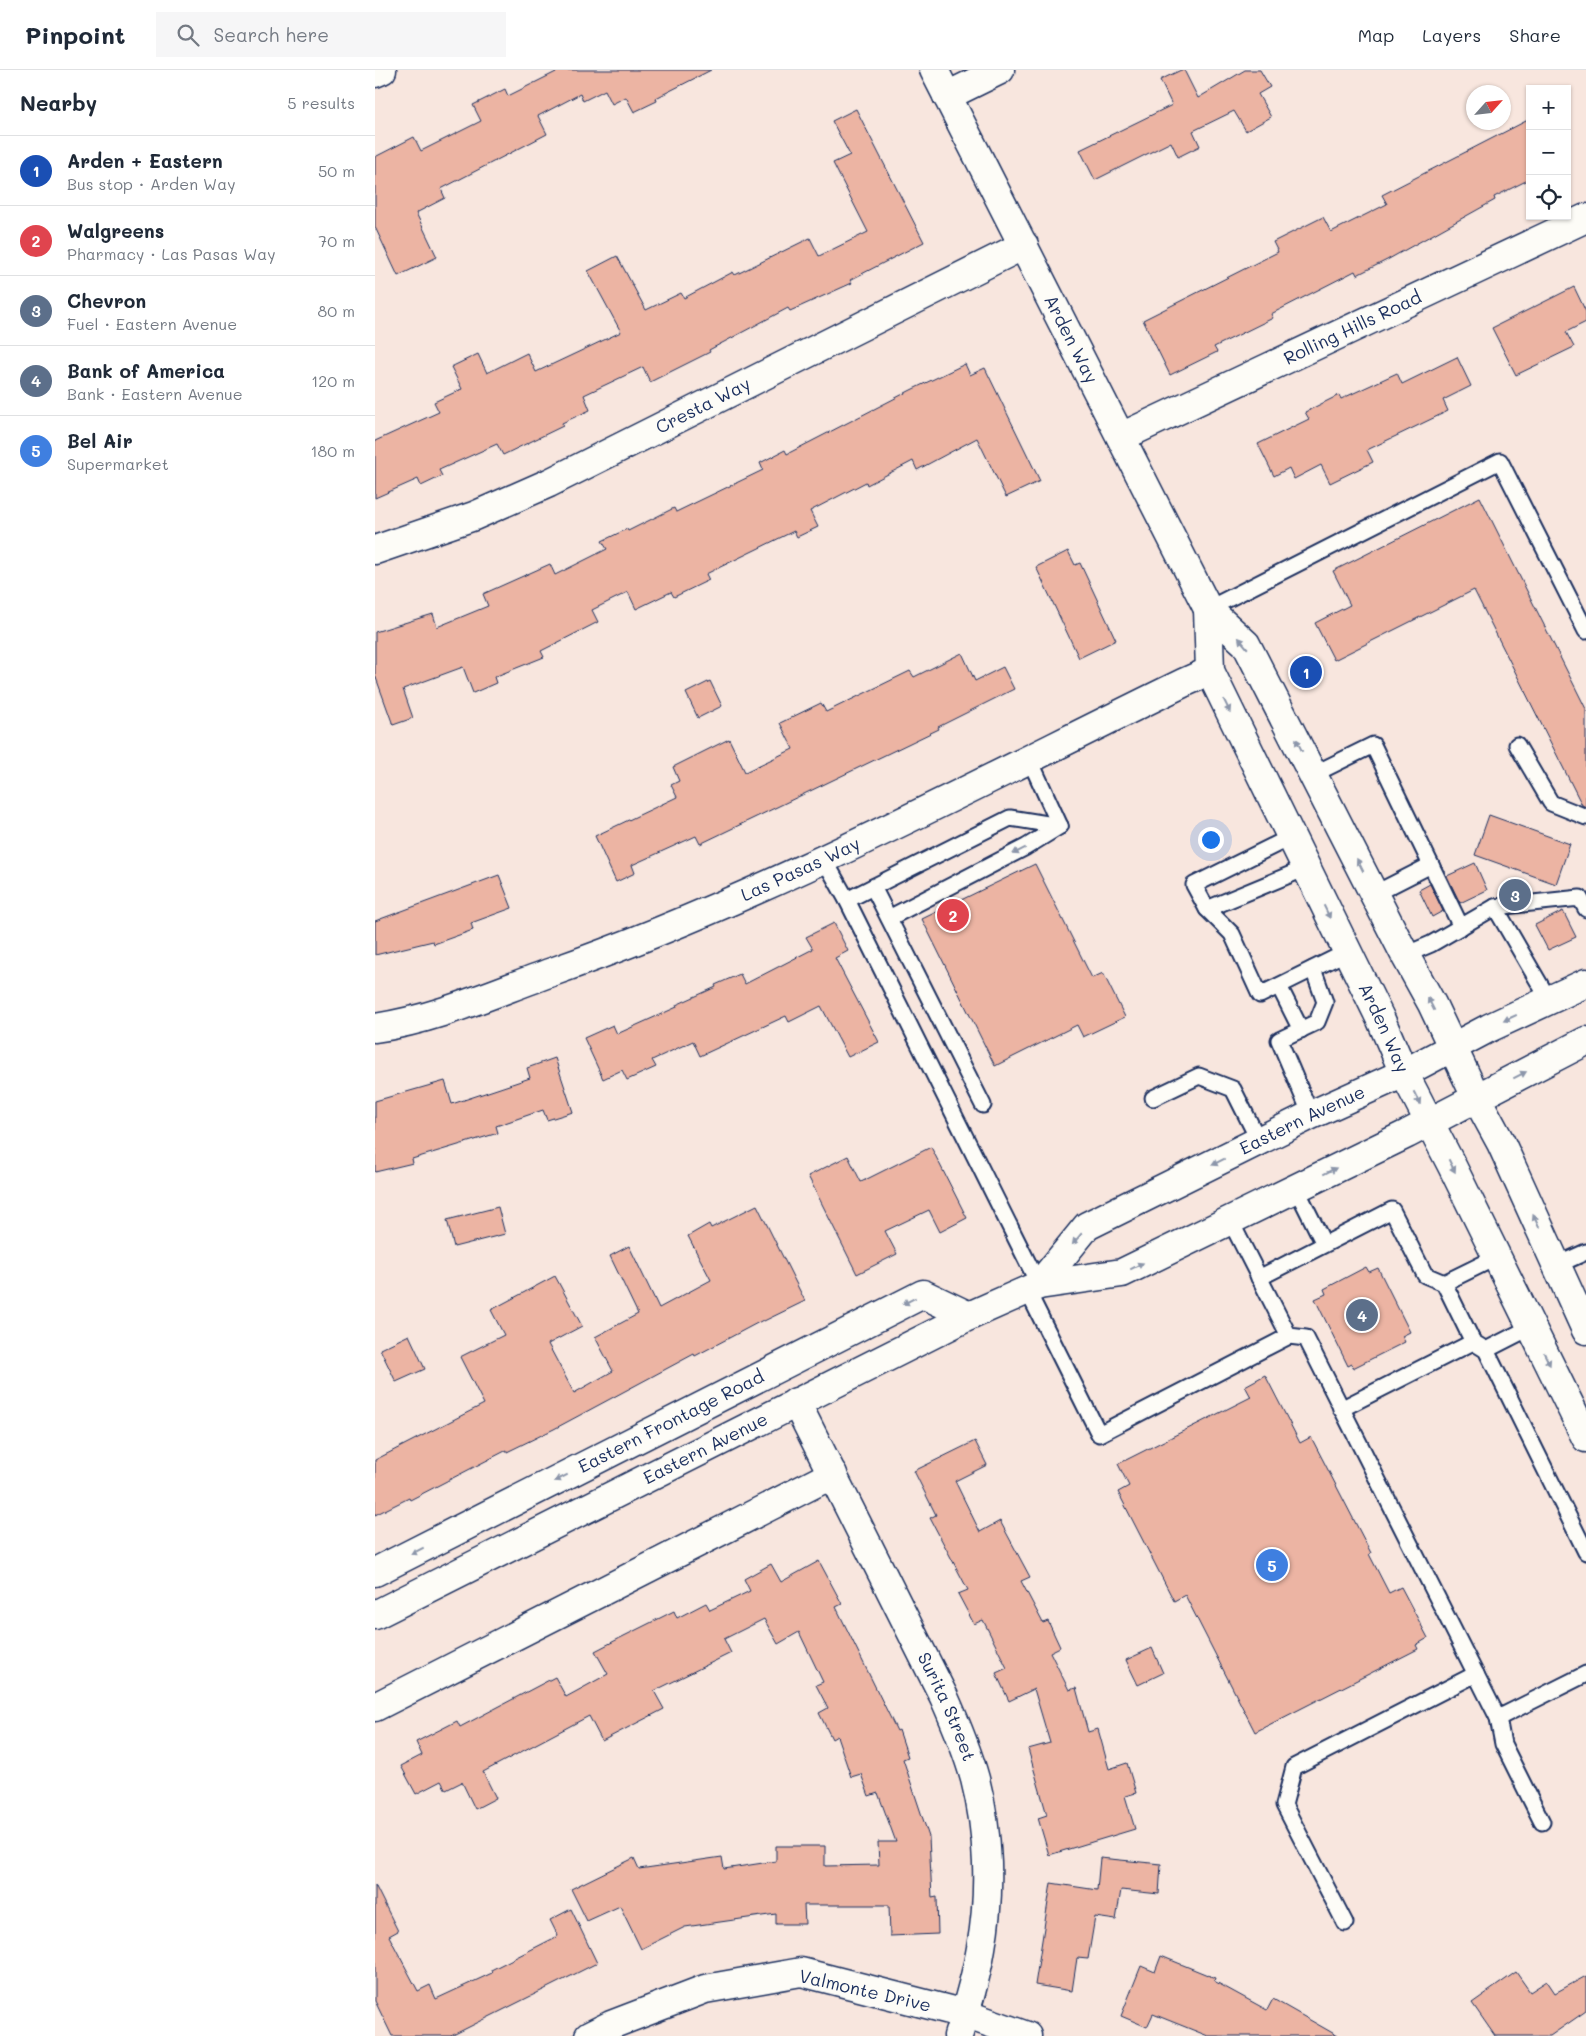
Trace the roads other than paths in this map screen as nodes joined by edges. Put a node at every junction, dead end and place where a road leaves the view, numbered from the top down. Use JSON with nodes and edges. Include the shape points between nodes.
{"nodes":[{"id":1,"x":382,"y":70,"type":"edge"},
{"id":2,"x":934,"y":70,"type":"edge"},
{"id":3,"x":1000,"y":70,"type":"edge"},
{"id":4,"x":375,"y":73,"type":"edge"},
{"id":5,"x":947,"y":96,"type":"junction"},
{"id":6,"x":1586,"y":218,"type":"edge"},
{"id":7,"x":1024,"y":245,"type":"junction"},
{"id":8,"x":1121,"y":437,"type":"junction"},
{"id":9,"x":375,"y":550,"type":"edge"},
{"id":10,"x":1208,"y":609,"type":"junction"},
{"id":11,"x":1586,"y":631,"type":"edge"},
{"id":12,"x":1210,"y":671,"type":"junction"},
{"id":13,"x":1517,"y":744,"type":"dead end"},
{"id":14,"x":1029,"y":758,"type":"junction"},
{"id":15,"x":1314,"y":774,"type":"junction"},
{"id":16,"x":1586,"y":816,"type":"edge"},
{"id":17,"x":1060,"y":826,"type":"junction"},
{"id":18,"x":1291,"y":837,"type":"junction"},
{"id":19,"x":824,"y":859,"type":"junction"},
{"id":20,"x":1431,"y":864,"type":"junction"},
{"id":21,"x":1306,"y":868,"type":"junction"},
{"id":22,"x":873,"y":887,"type":"junction"},
{"id":23,"x":1374,"y":894,"type":"junction"},
{"id":24,"x":847,"y":900,"type":"junction"},
{"id":25,"x":1495,"y":907,"type":"junction"},
{"id":26,"x":1207,"y":909,"type":"junction"},
{"id":27,"x":1586,"y":909,"type":"edge"},
{"id":28,"x":889,"y":918,"type":"junction"},
{"id":29,"x":1461,"y":927,"type":"junction"},
{"id":30,"x":1347,"y":952,"type":"junction"},
{"id":31,"x":1405,"y":955,"type":"junction"},
{"id":32,"x":1313,"y":969,"type":"junction"},
{"id":33,"x":1586,"y":983,"type":"edge"},
{"id":34,"x":1279,"y":986,"type":"junction"},
{"id":35,"x":1549,"y":1000,"type":"junction"},
{"id":36,"x":375,"y":1028,"type":"edge"},
{"id":37,"x":1301,"y":1030,"type":"junction"},
{"id":38,"x":1586,"y":1040,"type":"edge"},
{"id":39,"x":1453,"y":1048,"type":"junction"},
{"id":40,"x":1404,"y":1073,"type":"junction"},
{"id":41,"x":1476,"y":1097,"type":"junction"},
{"id":42,"x":1153,"y":1098,"type":"dead end"},
{"id":43,"x":983,"y":1105,"type":"dead end"},
{"id":44,"x":1311,"y":1115,"type":"junction"},
{"id":45,"x":1429,"y":1123,"type":"junction"},
{"id":46,"x":1259,"y":1141,"type":"junction"},
{"id":47,"x":1296,"y":1188,"type":"junction"},
{"id":48,"x":1230,"y":1220,"type":"junction"},
{"id":49,"x":1324,"y":1244,"type":"junction"},
{"id":50,"x":1586,"y":1252,"type":"edge"},
{"id":51,"x":1497,"y":1257,"type":"junction"},
{"id":52,"x":1557,"y":1265,"type":"junction"},
{"id":53,"x":1259,"y":1278,"type":"junction"},
{"id":54,"x":1444,"y":1284,"type":"junction"},
{"id":55,"x":1033,"y":1288,"type":"junction"},
{"id":56,"x":969,"y":1316,"type":"junction"},
{"id":57,"x":1531,"y":1327,"type":"junction"},
{"id":58,"x":1586,"y":1330,"type":"edge"},
{"id":59,"x":1289,"y":1336,"type":"junction"},
{"id":60,"x":1479,"y":1346,"type":"junction"},
{"id":61,"x":797,"y":1402,"type":"junction"},
{"id":62,"x":1341,"y":1409,"type":"junction"},
{"id":63,"x":1586,"y":1438,"type":"edge"},
{"id":64,"x":833,"y":1474,"type":"junction"},
{"id":65,"x":1586,"y":1552,"type":"edge"},
{"id":66,"x":375,"y":1572,"type":"edge"},
{"id":67,"x":375,"y":1615,"type":"edge"},
{"id":68,"x":1476,"y":1674,"type":"junction"},
{"id":69,"x":1586,"y":1674,"type":"edge"},
{"id":70,"x":375,"y":1707,"type":"edge"},
{"id":71,"x":1499,"y":1718,"type":"junction"},
{"id":72,"x":1542,"y":1822,"type":"dead end"},
{"id":73,"x":1345,"y":1923,"type":"dead end"},
{"id":74,"x":961,"y":2025,"type":"edge"},
{"id":75,"x":589,"y":2036,"type":"edge"},
{"id":76,"x":1027,"y":2036,"type":"edge"}],
"edges":[{"from":1,"to":4,"type":"street"},
{"from":2,"to":5,"type":"street","name":"Arden Way"},
{"from":3,"to":5,"type":"street"},
{"from":5,"to":7,"type":"street","name":"Arden Way"},
{"from":6,"to":8,"type":"street","name":"Rolling Hills Road"},
{"from":7,"to":8,"type":"street","name":"Arden Way"},
{"from":7,"to":9,"type":"street","name":"Cresta Way","via":[[549,483],[473,516]]},
{"from":8,"to":10,"type":"street","name":"Arden Way"},
{"from":10,"to":11,"type":"lane","via":[[1500,461]]},
{"from":10,"to":12,"type":"street","name":"Arden Way"},
{"from":15,"to":10,"type":"street","name":"Arden Way","one_way":true,"via":[[1246,644]]},
{"from":12,"to":14,"type":"street","name":"Las Pasas Way"},
{"from":12,"to":18,"type":"street","name":"Arden Way","one_way":true},
{"from":13,"to":16,"type":"lane","via":[[1551,803]]},
{"from":14,"to":17,"type":"lane"},
{"from":14,"to":19,"type":"street","name":"Las Pasas Way"},
{"from":15,"to":20,"type":"lane","via":[[1373,745]]},
{"from":23,"to":15,"type":"street","name":"Arden Way","one_way":true},
{"from":17,"to":22,"type":"lane","via":[[1009,818]]},
{"from":17,"to":28,"type":"lane","one_way":true},
{"from":18,"to":21,"type":"street","name":"Arden Way"},
{"from":18,"to":26,"type":"lane","via":[[1194,885]]},
{"from":19,"to":24,"type":"lane"},
{"from":19,"to":36,"type":"street","name":"Las Pasas Way","via":[[611,951],[456,1008]]},
{"from":20,"to":23,"type":"lane"},
{"from":20,"to":29,"type":"lane"},
{"from":21,"to":26,"type":"lane"},
{"from":21,"to":30,"type":"street","name":"Arden Way","one_way":true},
{"from":22,"to":24,"type":"lane"},
{"from":22,"to":28,"type":"lane"},
{"from":23,"to":31,"type":"street","name":"Arden Way"},
{"from":24,"to":55,"type":"lane"},
{"from":25,"to":27,"type":"lane","via":[[1580,898]]},
{"from":25,"to":29,"type":"lane"},
{"from":25,"to":35,"type":"lane"},
{"from":26,"to":34,"type":"lane","via":[[1232,934],[1261,996]]},
{"from":28,"to":43,"type":"lane"},
{"from":29,"to":31,"type":"lane"},
{"from":30,"to":32,"type":"lane"},
{"from":30,"to":40,"type":"street","name":"Arden Way"},
{"from":39,"to":31,"type":"street","name":"Arden Way","one_way":true},
{"from":32,"to":34,"type":"lane"},
{"from":32,"to":37,"type":"lane","via":[[1325,1002],[1317,1022]]},
{"from":33,"to":35,"type":"street","name":"Eastern Avenue"},
{"from":34,"to":37,"type":"lane"},
{"from":35,"to":39,"type":"street","name":"Eastern Avenue","one_way":true},
{"from":37,"to":44,"type":"lane","via":[[1279,1040]]},
{"from":41,"to":38,"type":"street","name":"Eastern Avenue","one_way":true},
{"from":39,"to":40,"type":"street","name":"Eastern Avenue"},
{"from":39,"to":41,"type":"street","name":"Arden Way"},
{"from":40,"to":44,"type":"street","name":"Eastern Avenue"},
{"from":40,"to":45,"type":"street","name":"Arden Way","one_way":true},
{"from":41,"to":45,"type":"street","name":"Eastern Avenue"},
{"from":52,"to":41,"type":"street","name":"Arden Way","one_way":true,"via":[[1501,1143]]},
{"from":42,"to":46,"type":"lane","via":[[1199,1076],[1233,1089]]},
{"from":44,"to":46,"type":"street","name":"Eastern Avenue"},
{"from":47,"to":45,"type":"street","name":"Eastern Avenue","one_way":true},
{"from":45,"to":51,"type":"street","name":"Arden Way","one_way":true},
{"from":46,"to":55,"type":"street","name":"Eastern Avenue","one_way":true,"via":[[1087,1226]]},
{"from":47,"to":48,"type":"street","name":"Eastern Avenue"},
{"from":47,"to":49,"type":"lane"},
{"from":48,"to":53,"type":"lane"},
{"from":55,"to":48,"type":"street","name":"Eastern Avenue","one_way":true,"via":[[1122,1273]]},
{"from":49,"to":53,"type":"lane"},
{"from":49,"to":54,"type":"lane","via":[[1392,1210],[1425,1275]]},
{"from":50,"to":52,"type":"lane"},
{"from":51,"to":54,"type":"lane"},
{"from":51,"to":57,"type":"street","name":"Arden Way"},
{"from":52,"to":58,"type":"street","name":"Arden Way"},
{"from":53,"to":59,"type":"lane"},
{"from":54,"to":60,"type":"lane"},
{"from":55,"to":56,"type":"street","name":"Eastern Avenue"},
{"from":55,"to":59,"type":"lane","via":[[1099,1434]]},
{"from":56,"to":61,"type":"street","name":"Eastern Avenue"},
{"from":56,"to":66,"type":"street","name":"Eastern Frontage Road","one_way":true,"via":[[923,1294]]},
{"from":57,"to":60,"type":"lane"},
{"from":57,"to":63,"type":"street","name":"Arden Way","one_way":true},
{"from":59,"to":62,"type":"lane","via":[[1306,1338]]},
{"from":60,"to":62,"type":"lane"},
{"from":60,"to":65,"type":"lane"},
{"from":61,"to":64,"type":"street","name":"Surita Street"},
{"from":61,"to":67,"type":"street","name":"Eastern Avenue"},
{"from":62,"to":68,"type":"lane"},
{"from":64,"to":70,"type":"street"},
{"from":64,"to":74,"type":"street","name":"Surita Street","via":[[944,1697],[975,1779],[987,1864],[986,1907],[981,1949]]},
{"from":68,"to":71,"type":"lane"},
{"from":68,"to":73,"type":"lane","via":[[1294,1767],[1284,1805]]},
{"from":69,"to":71,"type":"lane"},
{"from":71,"to":72,"type":"lane","via":[[1503,1744]]},
{"from":74,"to":75,"type":"street","name":"Valmonte Drive","via":[[801,1972],[705,1989]]},
{"from":74,"to":76,"type":"street","name":"Valmonte Drive"}]}
